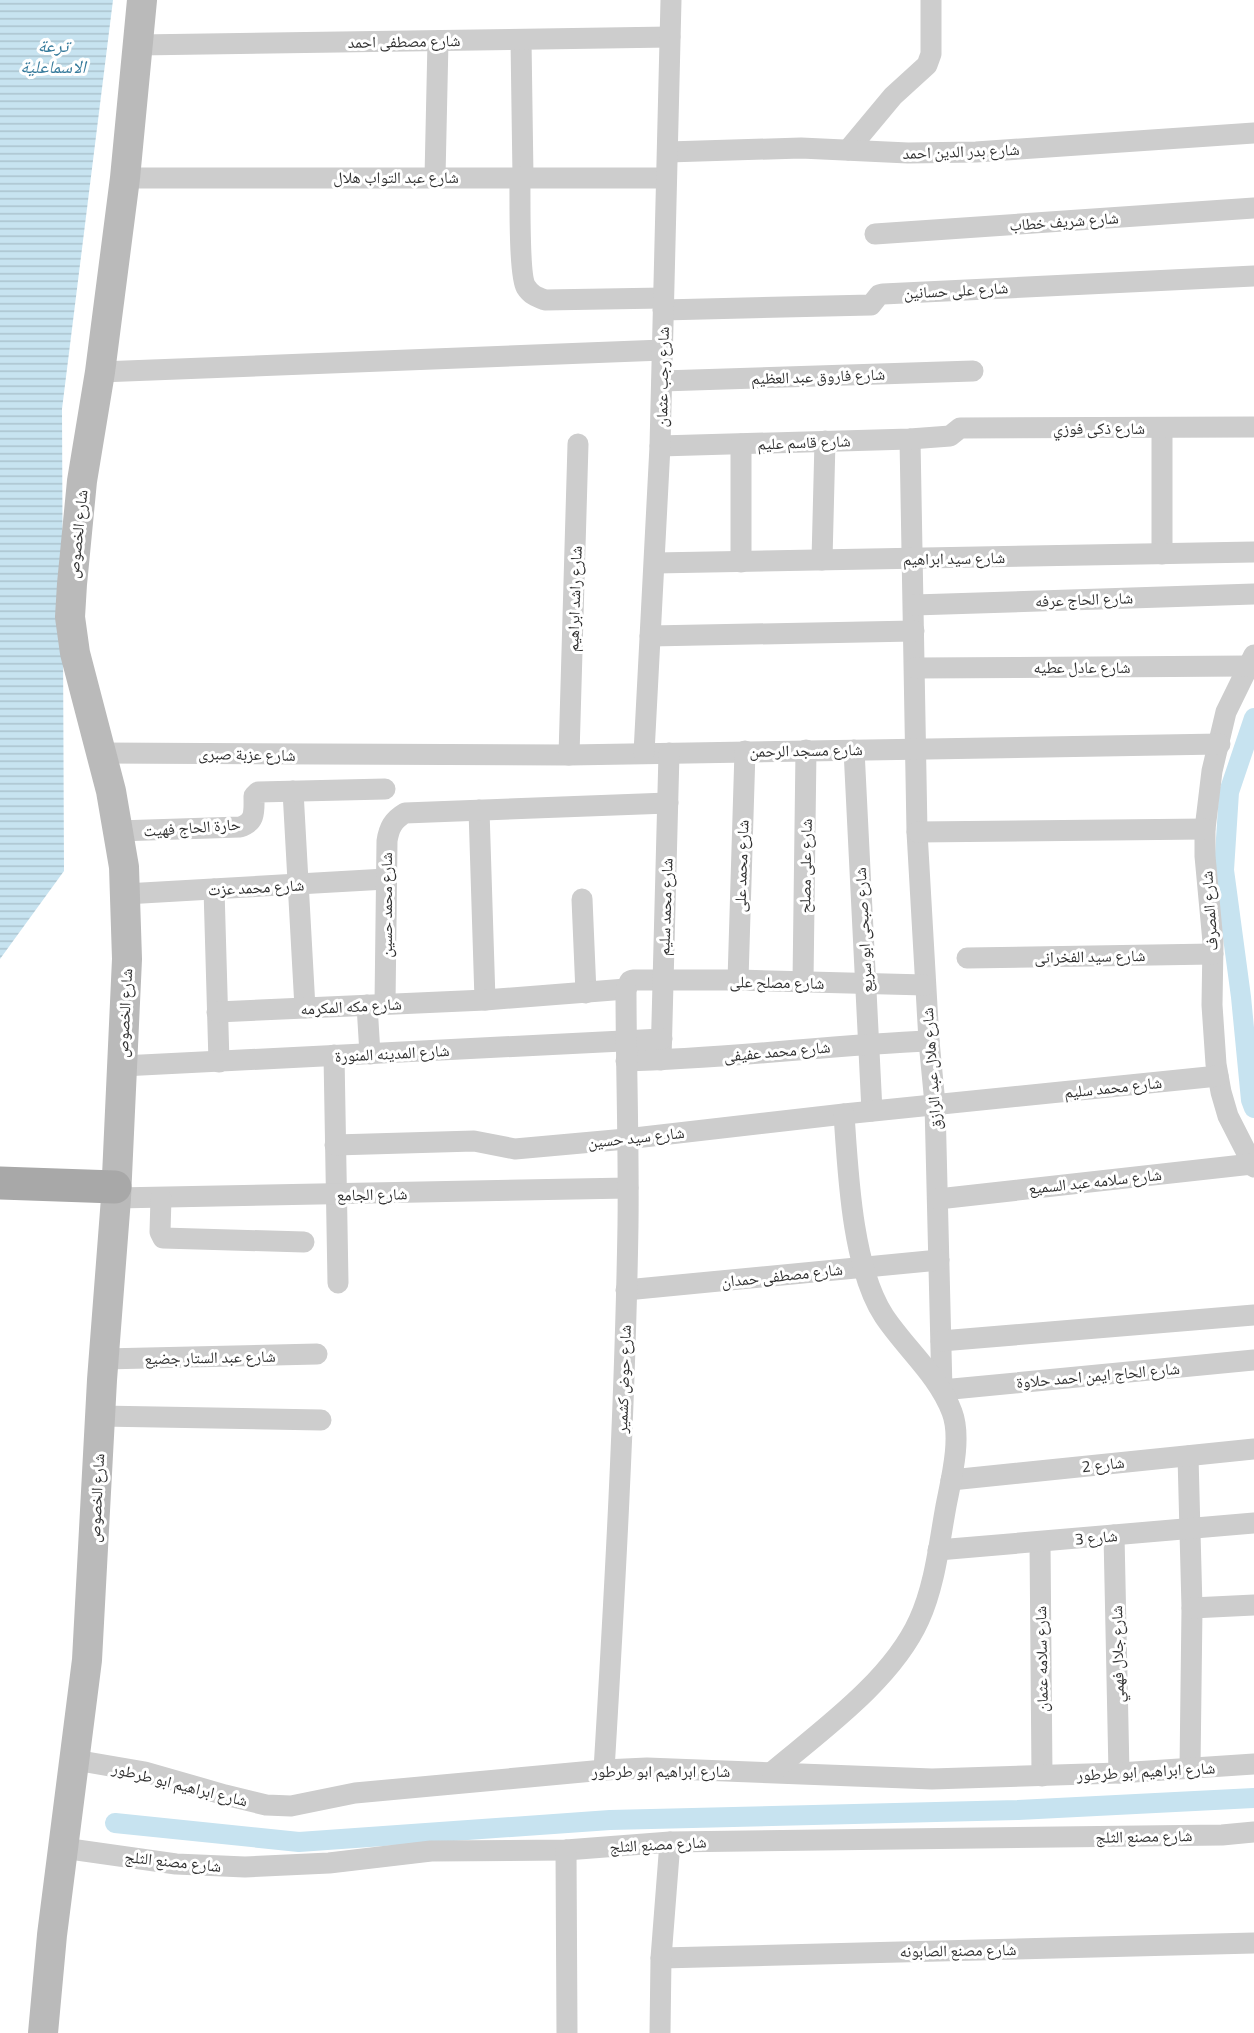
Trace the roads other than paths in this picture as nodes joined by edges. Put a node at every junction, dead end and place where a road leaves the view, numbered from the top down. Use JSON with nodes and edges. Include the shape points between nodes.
{"nodes":[{"id":1,"x":142,"y":0,"type":"edge"},
{"id":2,"x":671,"y":0,"type":"edge"},
{"id":3,"x":931,"y":0,"type":"edge"},
{"id":4,"x":670,"y":37,"type":"junction"},
{"id":5,"x":521,"y":40,"type":"junction"},
{"id":6,"x":438,"y":41,"type":"junction"},
{"id":7,"x":138,"y":45,"type":"junction"},
{"id":8,"x":1254,"y":133,"type":"edge"},
{"id":9,"x":848,"y":150,"type":"junction"},
{"id":10,"x":668,"y":152,"type":"junction"},
{"id":11,"x":435,"y":177,"type":"junction"},
{"id":12,"x":521,"y":177,"type":"junction"},
{"id":13,"x":125,"y":178,"type":"junction"},
{"id":14,"x":666,"y":178,"type":"junction"},
{"id":15,"x":1254,"y":208,"type":"edge"},
{"id":16,"x":875,"y":234,"type":"dead end"},
{"id":17,"x":1254,"y":276,"type":"edge"},
{"id":18,"x":663,"y":304,"type":"junction"},
{"id":19,"x":663,"y":350,"type":"junction"},
{"id":20,"x":973,"y":371,"type":"dead end"},
{"id":21,"x":100,"y":372,"type":"junction"},
{"id":22,"x":662,"y":381,"type":"junction"},
{"id":23,"x":1254,"y":427,"type":"edge"},
{"id":24,"x":1161,"y":428,"type":"junction"},
{"id":25,"x":947,"y":436,"type":"joint"},
{"id":26,"x":910,"y":439,"type":"junction"},
{"id":27,"x":825,"y":441,"type":"junction"},
{"id":28,"x":578,"y":444,"type":"dead end"},
{"id":29,"x":741,"y":444,"type":"junction"},
{"id":30,"x":660,"y":446,"type":"junction"},
{"id":31,"x":1254,"y":552,"type":"edge"},
{"id":32,"x":1162,"y":554,"type":"junction"},
{"id":33,"x":913,"y":558,"type":"junction"},
{"id":34,"x":822,"y":560,"type":"junction"},
{"id":35,"x":741,"y":561,"type":"junction"},
{"id":36,"x":655,"y":563,"type":"junction"},
{"id":37,"x":1254,"y":594,"type":"edge"},
{"id":38,"x":914,"y":605,"type":"junction"},
{"id":39,"x":914,"y":631,"type":"junction"},
{"id":40,"x":650,"y":636,"type":"junction"},
{"id":41,"x":1251,"y":661,"type":"edge"},
{"id":42,"x":915,"y":668,"type":"junction"},
{"id":43,"x":1220,"y":744,"type":"junction"},
{"id":44,"x":916,"y":749,"type":"junction"},
{"id":45,"x":806,"y":750,"type":"junction"},
{"id":46,"x":854,"y":750,"type":"junction"},
{"id":47,"x":745,"y":752,"type":"junction"},
{"id":48,"x":101,"y":753,"type":"junction"},
{"id":49,"x":644,"y":753,"type":"junction"},
{"id":50,"x":669,"y":753,"type":"junction"},
{"id":51,"x":393,"y":755,"type":"joint"},
{"id":52,"x":569,"y":755,"type":"junction"},
{"id":53,"x":385,"y":789,"type":"dead end"},
{"id":54,"x":293,"y":791,"type":"junction"},
{"id":55,"x":668,"y":803,"type":"junction"},
{"id":56,"x":479,"y":810,"type":"junction"},
{"id":57,"x":1205,"y":830,"type":"junction"},
{"id":58,"x":118,"y":831,"type":"junction"},
{"id":59,"x":917,"y":832,"type":"junction"},
{"id":60,"x":386,"y":879,"type":"junction"},
{"id":61,"x":300,"y":884,"type":"junction"},
{"id":62,"x":214,"y":889,"type":"junction"},
{"id":63,"x":125,"y":894,"type":"junction"},
{"id":64,"x":582,"y":899,"type":"dead end"},
{"id":65,"x":1213,"y":954,"type":"junction"},
{"id":66,"x":967,"y":958,"type":"dead end"},
{"id":67,"x":663,"y":980,"type":"junction"},
{"id":68,"x":738,"y":980,"type":"junction"},
{"id":69,"x":803,"y":982,"type":"junction"},
{"id":70,"x":866,"y":984,"type":"junction"},
{"id":71,"x":628,"y":985,"type":"junction"},
{"id":72,"x":925,"y":985,"type":"junction"},
{"id":73,"x":586,"y":993,"type":"junction"},
{"id":74,"x":485,"y":1000,"type":"junction"},
{"id":75,"x":376,"y":1005,"type":"junction"},
{"id":76,"x":305,"y":1008,"type":"junction"},
{"id":77,"x":217,"y":1012,"type":"junction"},
{"id":78,"x":928,"y":1041,"type":"junction"},
{"id":79,"x":869,"y":1043,"type":"junction"},
{"id":80,"x":661,"y":1050,"type":"junction"},
{"id":81,"x":626,"y":1051,"type":"junction"},
{"id":82,"x":370,"y":1054,"type":"junction"},
{"id":83,"x":334,"y":1056,"type":"junction"},
{"id":84,"x":219,"y":1062,"type":"junction"},
{"id":85,"x":122,"y":1066,"type":"junction"},
{"id":86,"x":1218,"y":1076,"type":"junction"},
{"id":87,"x":935,"y":1104,"type":"junction"},
{"id":88,"x":872,"y":1111,"type":"junction"},
{"id":89,"x":843,"y":1114,"type":"junction"},
{"id":90,"x":626,"y":1139,"type":"junction"},
{"id":91,"x":335,"y":1145,"type":"junction"},
{"id":92,"x":1253,"y":1166,"type":"edge"},
{"id":93,"x":0,"y":1183,"type":"edge"},
{"id":94,"x":628,"y":1188,"type":"junction"},
{"id":95,"x":115,"y":1193,"type":"junction"},
{"id":96,"x":336,"y":1195,"type":"junction"},
{"id":97,"x":161,"y":1198,"type":"junction"},
{"id":98,"x":938,"y":1199,"type":"junction"},
{"id":99,"x":304,"y":1242,"type":"dead end"},
{"id":100,"x":939,"y":1260,"type":"junction"},
{"id":101,"x":864,"y":1267,"type":"junction"},
{"id":102,"x":338,"y":1283,"type":"dead end"},
{"id":103,"x":626,"y":1290,"type":"junction"},
{"id":104,"x":1254,"y":1315,"type":"edge"},
{"id":105,"x":941,"y":1341,"type":"junction"},
{"id":106,"x":317,"y":1354,"type":"dead end"},
{"id":107,"x":104,"y":1359,"type":"junction"},
{"id":108,"x":1254,"y":1360,"type":"edge"},
{"id":109,"x":942,"y":1390,"type":"junction"},
{"id":110,"x":100,"y":1416,"type":"junction"},
{"id":111,"x":321,"y":1420,"type":"dead end"},
{"id":112,"x":1254,"y":1449,"type":"edge"},
{"id":113,"x":1188,"y":1456,"type":"junction"},
{"id":114,"x":951,"y":1480,"type":"junction"},
{"id":115,"x":1254,"y":1523,"type":"edge"},
{"id":116,"x":1190,"y":1528,"type":"junction"},
{"id":117,"x":1114,"y":1535,"type":"junction"},
{"id":118,"x":1040,"y":1542,"type":"junction"},
{"id":119,"x":938,"y":1550,"type":"junction"},
{"id":120,"x":1254,"y":1605,"type":"edge"},
{"id":121,"x":1192,"y":1608,"type":"junction"},
{"id":122,"x":75,"y":1760,"type":"junction"},
{"id":123,"x":1254,"y":1764,"type":"edge"},
{"id":124,"x":1190,"y":1768,"type":"junction"},
{"id":125,"x":604,"y":1770,"type":"junction"},
{"id":126,"x":772,"y":1772,"type":"junction"},
{"id":127,"x":1119,"y":1773,"type":"junction"},
{"id":128,"x":1042,"y":1776,"type":"junction"},
{"id":129,"x":1254,"y":1832,"type":"edge"},
{"id":130,"x":670,"y":1842,"type":"junction"},
{"id":131,"x":63,"y":1848,"type":"junction"},
{"id":132,"x":566,"y":1850,"type":"junction"},
{"id":133,"x":1254,"y":1943,"type":"edge"},
{"id":134,"x":661,"y":1958,"type":"junction"},
{"id":135,"x":43,"y":2033,"type":"edge"},
{"id":136,"x":567,"y":2033,"type":"edge"},
{"id":137,"x":660,"y":2033,"type":"edge"}],
"edges":[{"from":1,"to":7,"type":"main road","name":"شارع الخصوص"},
{"from":2,"to":4,"type":"street","name":"شارع رجب عثمان"},
{"from":3,"to":9,"type":"street","via":[[927,65],[893,96]]},
{"from":4,"to":5,"type":"street","name":"شارع مصطفى احمد"},
{"from":4,"to":10,"type":"street","name":"شارع رجب عثمان"},
{"from":5,"to":6,"type":"street","name":"شارع مصطفى احمد"},
{"from":5,"to":12,"type":"street"},
{"from":6,"to":7,"type":"street","name":"شارع مصطفى احمد"},
{"from":6,"to":11,"type":"street"},
{"from":7,"to":13,"type":"main road","name":"شارع الخصوص"},
{"from":8,"to":9,"type":"street","name":"شارع بدر الدين احمد","via":[[976,152]]},
{"from":9,"to":10,"type":"street","name":"شارع بدر الدين احمد"},
{"from":10,"to":14,"type":"street","name":"شارع رجب عثمان"},
{"from":11,"to":12,"type":"street","name":"شارع عبد التواب هلال"},
{"from":11,"to":13,"type":"street","name":"شارع عبد التواب هلال"},
{"from":12,"to":14,"type":"street","name":"شارع عبد التواب هلال"},
{"from":12,"to":18,"type":"street","name":"شارع على حسانين","via":[[522,270],[525,286],[534,296],[545,300]]},
{"from":13,"to":21,"type":"main road","name":"شارع الخصوص"},
{"from":14,"to":18,"type":"street","name":"شارع رجب عثمان"},
{"from":15,"to":16,"type":"street","name":"شارع شريف خطاب"},
{"from":17,"to":18,"type":"street","name":"شارع على حسانين","via":[[883,294],[871,305]]},
{"from":18,"to":19,"type":"street","name":"شارع رجب عثمان"},
{"from":19,"to":21,"type":"street"},
{"from":19,"to":22,"type":"street","name":"شارع رجب عثمان"},
{"from":20,"to":22,"type":"street","name":"شارع فاروق عبد العظيم"},
{"from":21,"to":48,"type":"main road","name":"شارع الخصوص","via":[[82,481],[70,617],[75,653]]},
{"from":22,"to":30,"type":"street","name":"شارع رجب عثمان"},
{"from":23,"to":24,"type":"street","name":"شارع ذكى فوزي"},
{"from":24,"to":25,"type":"street","name":"شارع ذكى فوزي","via":[[960,428]]},
{"from":24,"to":32,"type":"street"},
{"from":25,"to":26,"type":"street","name":"شارع قاسم عليم"},
{"from":26,"to":27,"type":"street","name":"شارع قاسم عليم"},
{"from":26,"to":33,"type":"street","name":"شارع هلال عبد الرازق"},
{"from":27,"to":29,"type":"street","name":"شارع قاسم عليم"},
{"from":27,"to":34,"type":"street"},
{"from":28,"to":52,"type":"street","name":"شارع راشد ابراهيم"},
{"from":29,"to":30,"type":"street","name":"شارع قاسم عليم"},
{"from":29,"to":35,"type":"street"},
{"from":30,"to":36,"type":"street","name":"شارع رجب عثمان"},
{"from":31,"to":32,"type":"street","name":"شارع سيد ابراهيم"},
{"from":32,"to":33,"type":"street","name":"شارع سيد ابراهيم"},
{"from":33,"to":34,"type":"street","name":"شارع سيد ابراهيم"},
{"from":33,"to":38,"type":"street","name":"شارع هلال عبد الرازق"},
{"from":34,"to":35,"type":"street","name":"شارع سيد ابراهيم"},
{"from":35,"to":36,"type":"street","name":"شارع سيد ابراهيم"},
{"from":36,"to":40,"type":"street","name":"شارع رجب عثمان"},
{"from":37,"to":38,"type":"street","name":"شارع الحاج عرفه"},
{"from":38,"to":39,"type":"street","name":"شارع هلال عبد الرازق"},
{"from":39,"to":40,"type":"street"},
{"from":39,"to":42,"type":"street","name":"شارع هلال عبد الرازق"},
{"from":40,"to":49,"type":"street","name":"شارع رجب عثمان"},
{"from":41,"to":42,"type":"street","name":"شارع عادل عطيه"},
{"from":41,"to":43,"type":"street","name":"شارع المصرف","via":[[1226,712]]},
{"from":42,"to":44,"type":"street","name":"شارع هلال عبد الرازق"},
{"from":43,"to":44,"type":"street","name":"شارع مسجد الرحمن"},
{"from":43,"to":57,"type":"street","name":"شارع المصرف","via":[[1212,771]]},
{"from":44,"to":46,"type":"street","name":"شارع مسجد الرحمن"},
{"from":44,"to":59,"type":"street","name":"شارع هلال عبد الرازق"},
{"from":45,"to":46,"type":"street","name":"شارع مسجد الرحمن"},
{"from":45,"to":47,"type":"street","name":"شارع مسجد الرحمن"},
{"from":45,"to":69,"type":"street","name":"شارع على مصلح"},
{"from":46,"to":70,"type":"street","name":"شارع صبحى ابو سريع"},
{"from":47,"to":50,"type":"street","name":"شارع مسجد الرحمن"},
{"from":47,"to":68,"type":"street","name":"شارع محمد على"},
{"from":48,"to":51,"type":"street","name":"شارع عزبة صبرى"},
{"from":48,"to":58,"type":"main road","name":"شارع الخصوص"},
{"from":49,"to":50,"type":"street","name":"شارع مسجد الرحمن"},
{"from":49,"to":52,"type":"street","name":"شارع مسجد الرحمن"},
{"from":50,"to":55,"type":"street","name":"شارع محمد سليم"},
{"from":51,"to":52,"type":"street","name":"شارع مسجد الرحمن"},
{"from":53,"to":54,"type":"street","name":"حارة الحاج فهيت"},
{"from":54,"to":58,"type":"street","name":"حارة الحاج فهيت","via":[[255,794],[254,818],[240,827]]},
{"from":54,"to":61,"type":"street"},
{"from":55,"to":56,"type":"street"},
{"from":55,"to":67,"type":"street","name":"شارع محمد سليم"},
{"from":56,"to":60,"type":"street","name":"شارع محمد حسين","via":[[405,813],[389,830]]},
{"from":56,"to":74,"type":"street"},
{"from":57,"to":59,"type":"street"},
{"from":57,"to":65,"type":"street","name":"شارع المصرف"},
{"from":58,"to":63,"type":"main road","name":"شارع الخصوص"},
{"from":59,"to":72,"type":"street","name":"شارع هلال عبد الرازق"},
{"from":60,"to":61,"type":"street","name":"شارع محمد عزت"},
{"from":60,"to":75,"type":"street","name":"شارع محمد حسين"},
{"from":61,"to":62,"type":"street","name":"شارع محمد عزت"},
{"from":61,"to":76,"type":"street"},
{"from":62,"to":63,"type":"street","name":"شارع محمد عزت"},
{"from":62,"to":77,"type":"street"},
{"from":63,"to":85,"type":"main road","name":"شارع الخصوص","via":[[127,960]]},
{"from":64,"to":73,"type":"street"},
{"from":65,"to":66,"type":"street","name":"شارع سيد الفخرانى"},
{"from":65,"to":86,"type":"street","name":"شارع المصرف","via":[[1212,1005]]},
{"from":67,"to":68,"type":"street","name":"شارع مصلح على"},
{"from":67,"to":71,"type":"street","name":"شارع مصلح على"},
{"from":67,"to":80,"type":"street","name":"شارع محمد سليم"},
{"from":68,"to":69,"type":"street","name":"شارع مصلح على"},
{"from":69,"to":70,"type":"street","name":"شارع مصلح على"},
{"from":70,"to":72,"type":"street","name":"شارع مصلح على"},
{"from":70,"to":79,"type":"street","name":"شارع صبحى ابو سريع"},
{"from":71,"to":73,"type":"street","name":"شارع مكه المكرمه"},
{"from":71,"to":81,"type":"street","name":"شارع حوض كشمير"},
{"from":72,"to":78,"type":"street","name":"شارع هلال عبد الرازق"},
{"from":73,"to":74,"type":"street","name":"شارع مكه المكرمه"},
{"from":74,"to":75,"type":"street","name":"شارع مكه المكرمه"},
{"from":75,"to":76,"type":"street","name":"شارع مكه المكرمه"},
{"from":75,"to":82,"type":"street","name":"شارع محمد حسين"},
{"from":76,"to":77,"type":"street","name":"شارع مكه المكرمه"},
{"from":77,"to":84,"type":"street"},
{"from":78,"to":79,"type":"street","name":"شارع محمد عفيفى"},
{"from":78,"to":87,"type":"street","name":"شارع هلال عبد الرازق"},
{"from":79,"to":80,"type":"street","name":"شارع محمد عفيفى","via":[[775,1053]]},
{"from":79,"to":88,"type":"street","name":"شارع صبحى ابو سريع"},
{"from":80,"to":81,"type":"street","name":"شارع محمد عفيفى"},
{"from":81,"to":82,"type":"street","name":"شارع المدينه المنورة"},
{"from":81,"to":90,"type":"street","name":"شارع حوض كشمير"},
{"from":82,"to":83,"type":"street","name":"شارع المدينه المنورة"},
{"from":83,"to":84,"type":"street","name":"شارع المدينه المنورة"},
{"from":83,"to":91,"type":"street"},
{"from":84,"to":85,"type":"street","name":"شارع المدينه المنورة"},
{"from":85,"to":95,"type":"main road","name":"شارع الخصوص"},
{"from":86,"to":87,"type":"street","name":"شارع محمد سليم"},
{"from":86,"to":92,"type":"street","name":"شارع المصرف","via":[[1228,1116]]},
{"from":87,"to":88,"type":"street","name":"شارع سيد حسين"},
{"from":87,"to":98,"type":"street","name":"شارع هلال عبد الرازق"},
{"from":88,"to":89,"type":"street","name":"شارع سيد حسين"},
{"from":89,"to":90,"type":"street","name":"شارع سيد حسين"},
{"from":89,"to":101,"type":"street","via":[[850,1189]]},
{"from":90,"to":91,"type":"street","name":"شارع سيد حسين","via":[[515,1149],[474,1141]]},
{"from":90,"to":94,"type":"street","name":"شارع حوض كشمير"},
{"from":91,"to":96,"type":"street"},
{"from":92,"to":98,"type":"street","name":"شارع سلامه عبد السميع"},
{"from":93,"to":95,"type":"main road","via":[[71,1185]]},
{"from":94,"to":96,"type":"street","name":"شارع الجامع"},
{"from":94,"to":103,"type":"street","name":"شارع حوض كشمير"},
{"from":95,"to":97,"type":"street","name":"شارع الجامع"},
{"from":95,"to":107,"type":"main road","name":"شارع الخصوص"},
{"from":96,"to":97,"type":"street","name":"شارع الجامع"},
{"from":96,"to":102,"type":"street"},
{"from":97,"to":99,"type":"street","via":[[163,1238]]},
{"from":98,"to":100,"type":"street","name":"شارع هلال عبد الرازق"},
{"from":100,"to":101,"type":"street","name":"شارع مصطفى حمدان"},
{"from":100,"to":105,"type":"street","name":"شارع هلال عبد الرازق"},
{"from":101,"to":103,"type":"street","name":"شارع مصطفى حمدان"},
{"from":101,"to":109,"type":"street","via":[[871,1293],[885,1316]]},
{"from":103,"to":125,"type":"street","name":"شارع حوض كشمير","via":[[617,1562]]},
{"from":104,"to":105,"type":"street"},
{"from":105,"to":109,"type":"street","name":"شارع هلال عبد الرازق"},
{"from":106,"to":107,"type":"street","name":"شارع عبد الستار جضيع"},
{"from":107,"to":110,"type":"main road","name":"شارع الخصوص"},
{"from":108,"to":109,"type":"street","name":"شارع الحاج ايمن احمد حلاوة"},
{"from":109,"to":114,"type":"street","via":[[953,1414],[956,1435]]},
{"from":110,"to":111,"type":"street"},
{"from":110,"to":122,"type":"main road","name":"شارع الخصوص","via":[[87,1660]]},
{"from":112,"to":113,"type":"street","name":"شارع 2"},
{"from":113,"to":114,"type":"street","name":"شارع 2"},
{"from":113,"to":116,"type":"street"},
{"from":114,"to":119,"type":"street"},
{"from":115,"to":116,"type":"street","name":"شارع 3"},
{"from":116,"to":117,"type":"street","name":"شارع 3"},
{"from":116,"to":121,"type":"street"},
{"from":117,"to":118,"type":"street","name":"شارع 3"},
{"from":117,"to":127,"type":"street","name":"شارع جلال فهمي"},
{"from":118,"to":119,"type":"street","name":"شارع 3"},
{"from":118,"to":128,"type":"street","name":"شارع سلامه عثمان"},
{"from":119,"to":126,"type":"street","via":[[920,1620],[905,1645],[845,1711]]},
{"from":120,"to":121,"type":"street"},
{"from":121,"to":124,"type":"street"},
{"from":122,"to":125,"type":"street","name":"شارع ابراهيم ابو طرطور","via":[[145,1772],[266,1804],[291,1806],[355,1792]]},
{"from":122,"to":131,"type":"main road","name":"شارع الخصوص"},
{"from":123,"to":124,"type":"street","name":"شارع ابراهيم ابو طرطور"},
{"from":124,"to":127,"type":"street","name":"شارع ابراهيم ابو طرطور"},
{"from":125,"to":126,"type":"street","name":"شارع ابراهيم ابو طرطور"},
{"from":126,"to":128,"type":"street","name":"شارع ابراهيم ابو طرطور","via":[[932,1779]]},
{"from":127,"to":128,"type":"street","name":"شارع ابراهيم ابو طرطور"},
{"from":129,"to":130,"type":"street","name":"شارع مصنع الثلج"},
{"from":130,"to":132,"type":"street","name":"شارع مصنع الثلج"},
{"from":130,"to":134,"type":"street"},
{"from":131,"to":132,"type":"street","name":"شارع مصنع الثلج","via":[[176,1863],[245,1867],[329,1863],[431,1851]]},
{"from":131,"to":135,"type":"main road","name":"شارع الخصوص"},
{"from":132,"to":136,"type":"street"},
{"from":133,"to":134,"type":"street","name":"شارع مصنع الصابونه"},
{"from":134,"to":137,"type":"street"}]}
